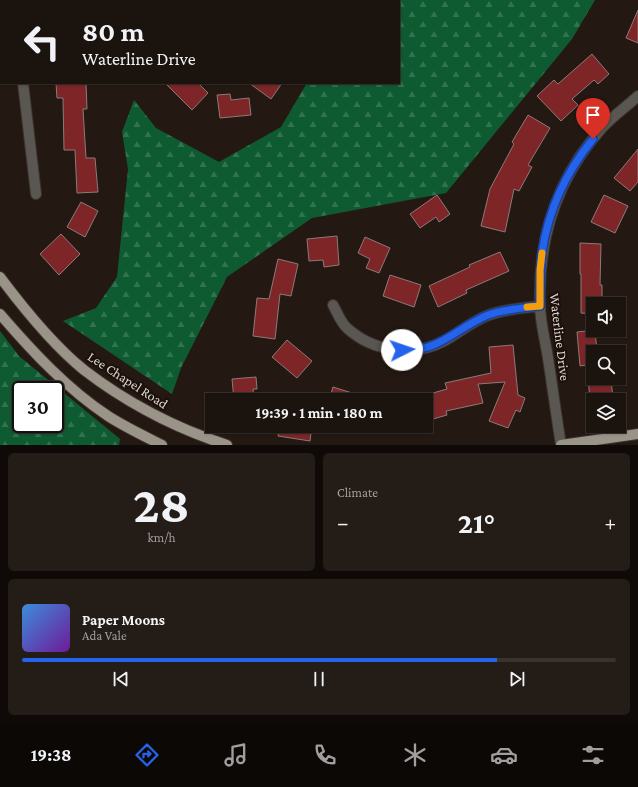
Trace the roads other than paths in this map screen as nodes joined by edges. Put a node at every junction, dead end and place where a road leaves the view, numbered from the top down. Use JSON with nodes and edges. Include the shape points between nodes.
{"nodes":[{"id":1,"x":23,"y":84,"type":"edge"},
{"id":2,"x":638,"y":96,"type":"edge"},
{"id":3,"x":36,"y":194,"type":"dead end"},
{"id":4,"x":0,"y":278,"type":"edge"},
{"id":5,"x":333,"y":305,"type":"dead end"},
{"id":6,"x":540,"y":306,"type":"junction"},
{"id":7,"x":0,"y":314,"type":"edge"},
{"id":8,"x":638,"y":434,"type":"edge"},
{"id":9,"x":162,"y":445,"type":"edge"},
{"id":10,"x":227,"y":445,"type":"edge"},
{"id":11,"x":561,"y":445,"type":"edge"}],
"edges":[{"from":1,"to":3,"type":"street"},
{"from":2,"to":6,"type":"street","name":"Waterline Drive","via":[[602,128],[584,150],[561,188],[542,253]]},
{"from":4,"to":10,"type":"main road","name":"Lee Chapel Road","via":[[60,348],[84,369],[158,417],[184,430]]},
{"from":5,"to":6,"type":"street","via":[[346,328],[364,340],[384,348],[410,350],[426,348],[444,341],[488,315],[504,310]]},
{"from":6,"to":11,"type":"street","name":"Waterline Drive"},
{"from":7,"to":9,"type":"main road","via":[[59,377],[84,398],[108,416]]},
{"from":8,"to":11,"type":"main road"}]}
